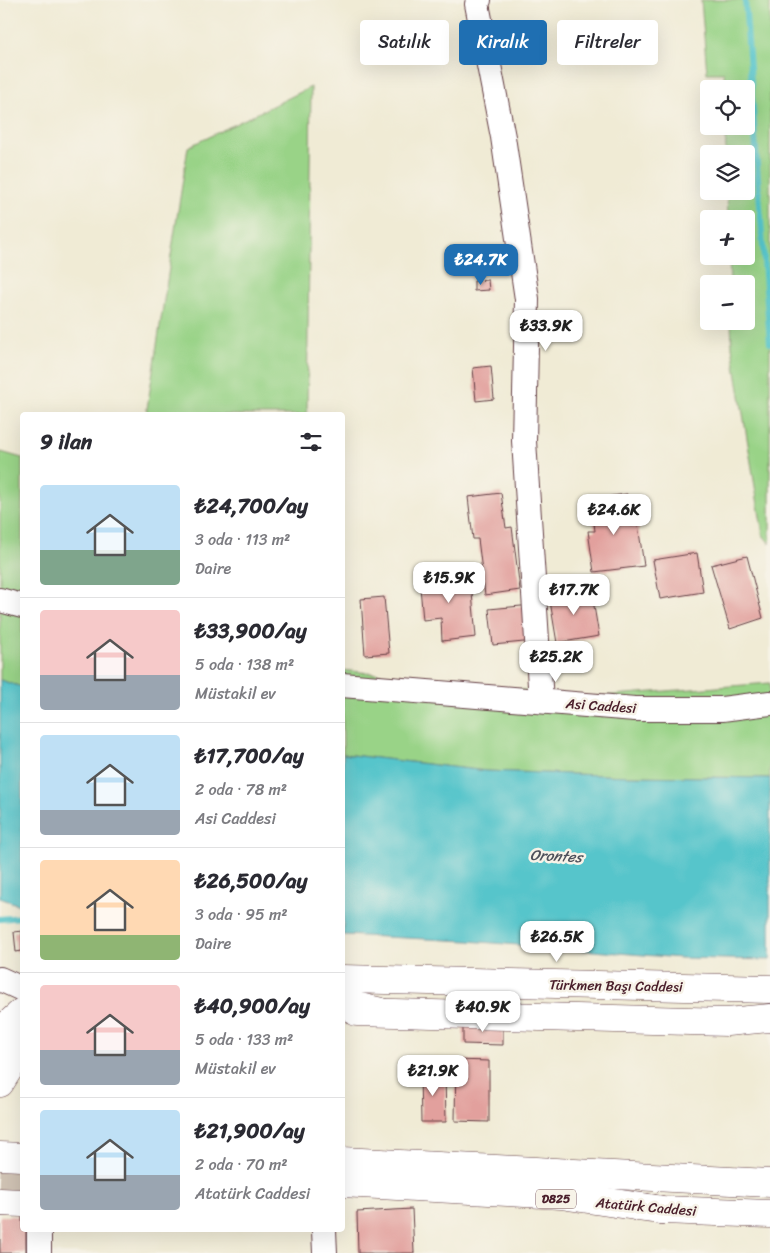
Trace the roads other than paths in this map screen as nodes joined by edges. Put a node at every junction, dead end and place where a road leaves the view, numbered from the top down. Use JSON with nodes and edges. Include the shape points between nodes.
{"nodes":[{"id":1,"x":479,"y":0,"type":"edge"},
{"id":2,"x":0,"y":600,"type":"edge"},
{"id":3,"x":20,"y":605,"type":"edge"},
{"id":4,"x":345,"y":685,"type":"edge"},
{"id":5,"x":541,"y":701,"type":"junction"},
{"id":6,"x":770,"y":703,"type":"edge"},
{"id":7,"x":0,"y":979,"type":"edge"},
{"id":8,"x":345,"y":980,"type":"edge"},
{"id":9,"x":20,"y":988,"type":"edge"},
{"id":10,"x":770,"y":989,"type":"edge"},
{"id":11,"x":345,"y":1004,"type":"edge"},
{"id":12,"x":345,"y":1012,"type":"edge"},
{"id":13,"x":381,"y":1012,"type":"junction"},
{"id":14,"x":20,"y":1014,"type":"edge"},
{"id":15,"x":770,"y":1018,"type":"edge"},
{"id":16,"x":0,"y":1032,"type":"edge"},
{"id":17,"x":20,"y":1044,"type":"edge"},
{"id":18,"x":20,"y":1054,"type":"edge"},
{"id":19,"x":0,"y":1060,"type":"edge"},
{"id":20,"x":0,"y":1084,"type":"edge"},
{"id":21,"x":0,"y":1156,"type":"edge"},
{"id":22,"x":20,"y":1157,"type":"edge"},
{"id":23,"x":345,"y":1161,"type":"edge"},
{"id":24,"x":345,"y":1183,"type":"edge"},
{"id":25,"x":770,"y":1183,"type":"edge"},
{"id":26,"x":478,"y":1190,"type":"junction"},
{"id":27,"x":345,"y":1192,"type":"edge"},
{"id":28,"x":0,"y":1202,"type":"edge"},
{"id":29,"x":20,"y":1203,"type":"edge"},
{"id":30,"x":770,"y":1214,"type":"edge"},
{"id":31,"x":39,"y":1232,"type":"edge"},
{"id":32,"x":324,"y":1232,"type":"edge"},
{"id":33,"x":40,"y":1253,"type":"edge"},
{"id":34,"x":325,"y":1253,"type":"edge"}],
"edges":[{"from":1,"to":5,"type":"street","via":[[477,4],[504,137],[527,299],[524,441]]},
{"from":2,"to":3,"type":"street"},
{"from":4,"to":5,"type":"street","name":"Asi Caddesi"},
{"from":5,"to":6,"type":"street","name":"Asi Caddesi","via":[[635,709],[722,709]]},
{"from":7,"to":9,"type":"street"},
{"from":8,"to":10,"type":"main road","name":"Türkmen Başı Caddesi"},
{"from":11,"to":13,"type":"main road"},
{"from":12,"to":13,"type":"main road"},
{"from":13,"to":15,"type":"main road","via":[[727,1022]]},
{"from":14,"to":16,"type":"main road"},
{"from":17,"to":19,"type":"main road"},
{"from":18,"to":20,"type":"main road"},
{"from":21,"to":22,"type":"main road"},
{"from":23,"to":25,"type":"main road","name":"Atatürk Caddesi","number":"D825"},
{"from":24,"to":26,"type":"main road"},
{"from":26,"to":27,"type":"main road"},
{"from":26,"to":30,"type":"main road","name":"Atatürk Caddesi","via":[[561,1195],[662,1210]]},
{"from":28,"to":29,"type":"main road"},
{"from":31,"to":33,"type":"street"},
{"from":32,"to":34,"type":"street"}]}
